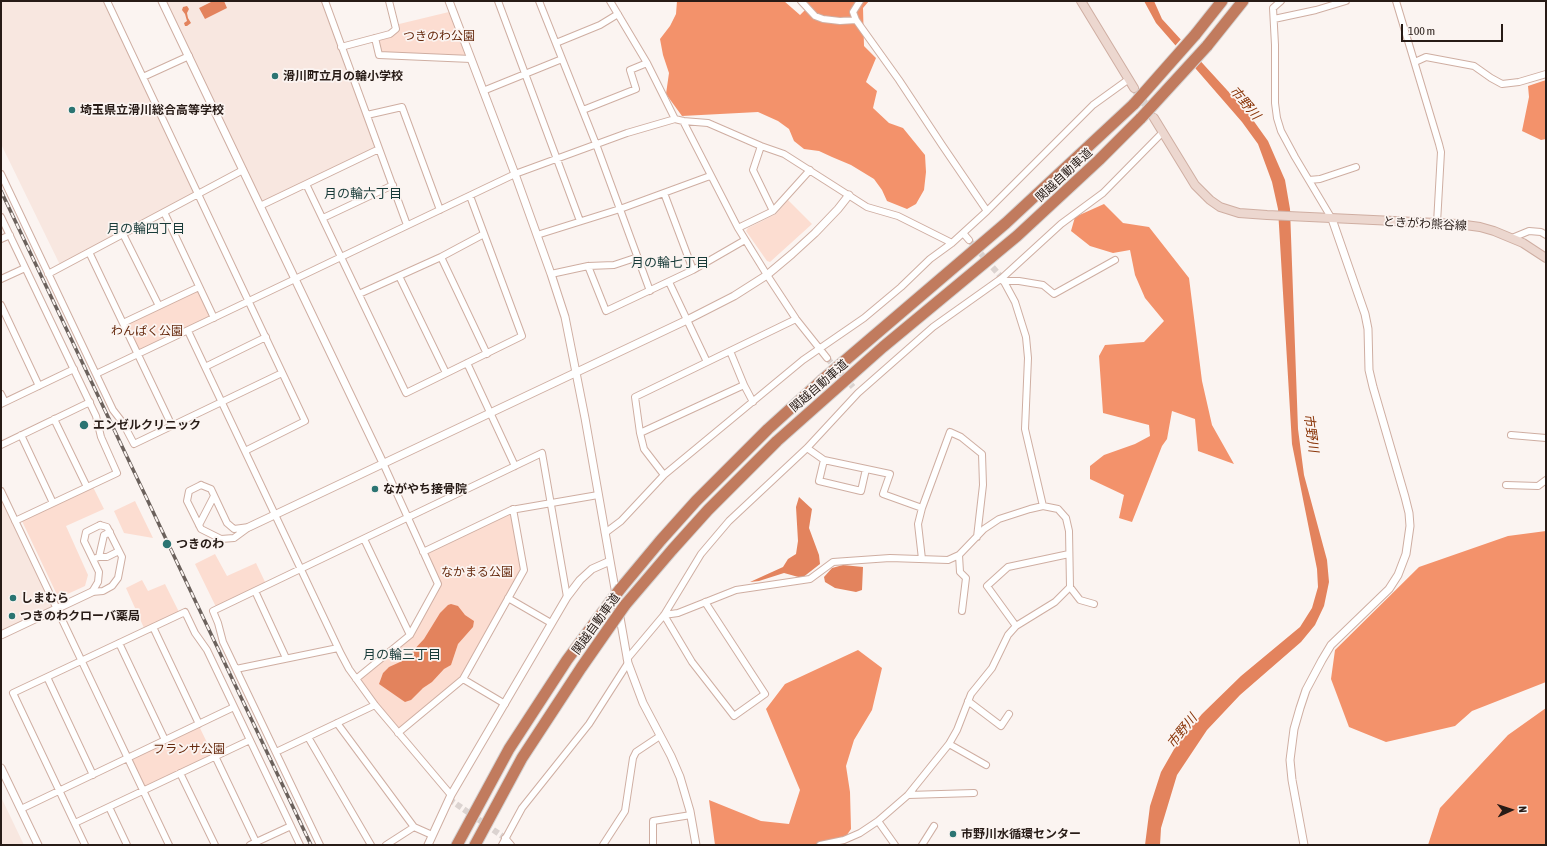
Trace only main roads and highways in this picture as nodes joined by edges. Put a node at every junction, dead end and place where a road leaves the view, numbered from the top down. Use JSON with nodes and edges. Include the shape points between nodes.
{"nodes":[{"id":1,"x":1081,"y":1,"type":"edge"},
{"id":2,"x":1222,"y":1,"type":"edge"},
{"id":3,"x":1243,"y":1,"type":"edge"},
{"id":4,"x":1134,"y":88,"type":"tunnel mouth"},
{"id":5,"x":1154,"y":118,"type":"tunnel mouth"},
{"id":6,"x":1546,"y":258,"type":"edge"},
{"id":7,"x":457,"y":845,"type":"edge"},
{"id":8,"x":475,"y":845,"type":"edge"}],
"edges":[{"from":1,"to":4,"type":"main road"},
{"from":2,"to":7,"type":"highway","name":"関越自動車道","bridge":true,"via":[[1134,104],[1006,223],[768,429],[696,501],[610,602],[567,660],[513,743]]},
{"from":3,"to":8,"type":"highway","name":"関越自動車道","bridge":true,"via":[[1207,46],[1099,160],[1017,236],[889,342],[777,440],[708,510],[626,605],[581,668],[522,758]]},
{"from":5,"to":6,"type":"main road","name":"ときがわ熊谷線","via":[[1195,185],[1220,207],[1239,213],[1480,227],[1523,243]]}]}
